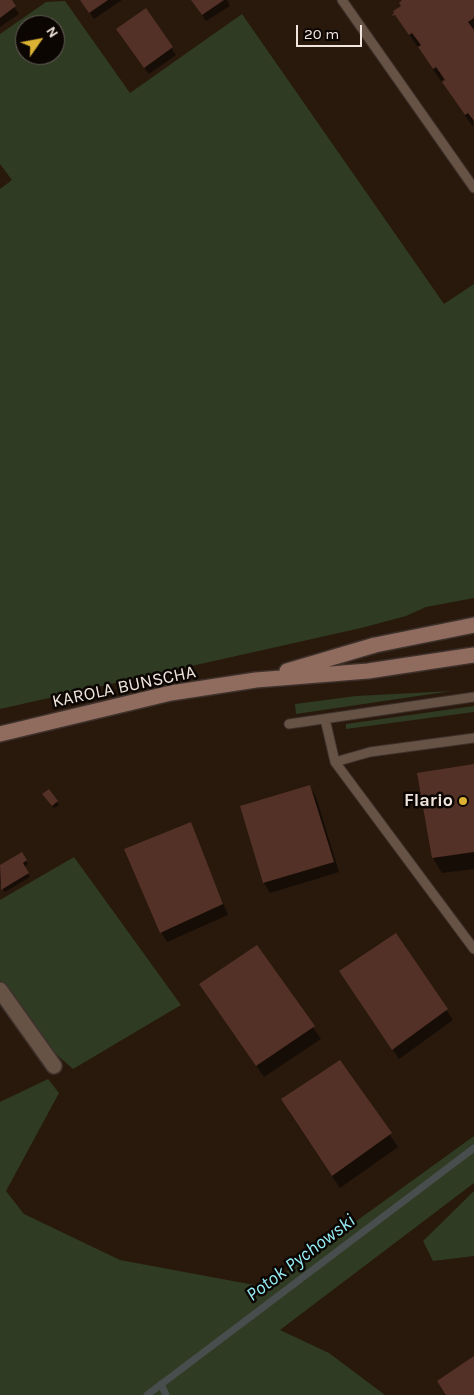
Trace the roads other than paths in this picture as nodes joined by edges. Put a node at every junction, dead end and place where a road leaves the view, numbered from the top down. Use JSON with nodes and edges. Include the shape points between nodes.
{"nodes":[{"id":1,"x":342,"y":0,"type":"edge"},
{"id":2,"x":474,"y":188,"type":"edge"},
{"id":3,"x":474,"y":625,"type":"edge"},
{"id":4,"x":474,"y":655,"type":"edge"},
{"id":5,"x":256,"y":680,"type":"junction"},
{"id":6,"x":474,"y":697,"type":"edge"},
{"id":7,"x":325,"y":719,"type":"junction"},
{"id":8,"x":289,"y":724,"type":"dead end"},
{"id":9,"x":0,"y":734,"type":"edge"},
{"id":10,"x":474,"y":738,"type":"edge"},
{"id":11,"x":335,"y":762,"type":"junction"},
{"id":12,"x":474,"y":949,"type":"edge"},
{"id":13,"x":0,"y":990,"type":"edge"},
{"id":14,"x":54,"y":1066,"type":"dead end"}],
"edges":[{"from":1,"to":2,"type":"lane"},
{"from":3,"to":5,"type":"main road","name":"KAROLA BUNSCHA","via":[[375,645]]},
{"from":4,"to":5,"type":"main road","name":"KAROLA BUNSCHA","via":[[368,671]]},
{"from":5,"to":9,"type":"main road","name":"KAROLA BUNSCHA","via":[[171,694]]},
{"from":6,"to":7,"type":"lane"},
{"from":7,"to":8,"type":"lane"},
{"from":7,"to":11,"type":"lane"},
{"from":10,"to":11,"type":"lane","via":[[370,752]]},
{"from":11,"to":12,"type":"lane"},
{"from":13,"to":14,"type":"street"}]}
